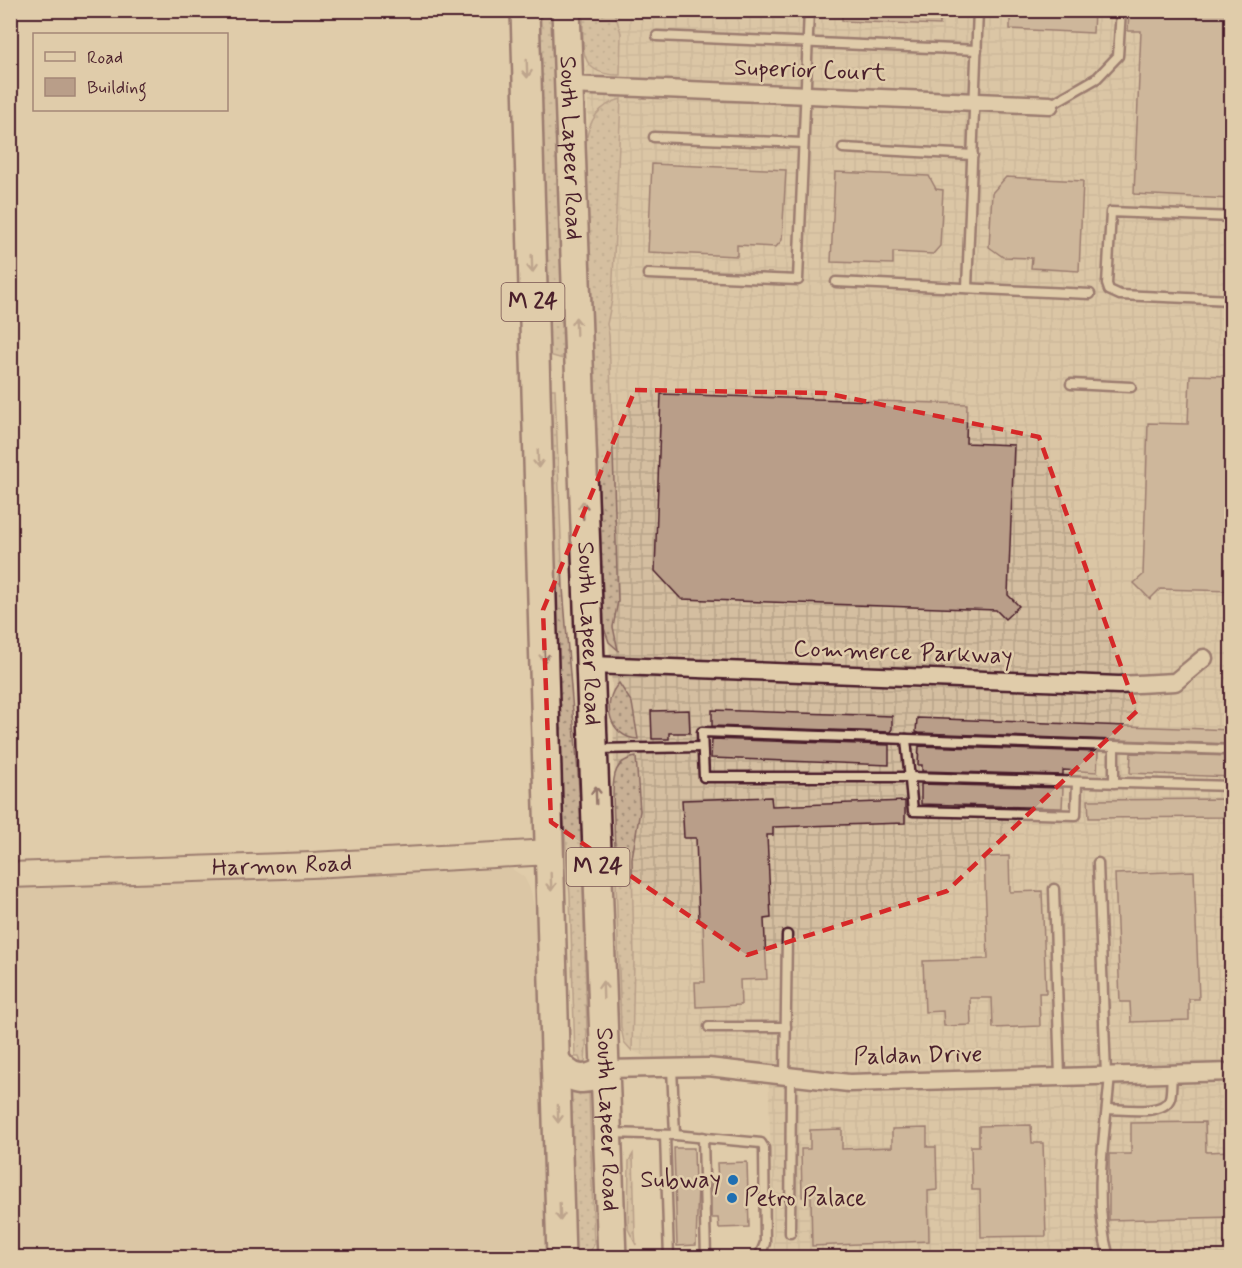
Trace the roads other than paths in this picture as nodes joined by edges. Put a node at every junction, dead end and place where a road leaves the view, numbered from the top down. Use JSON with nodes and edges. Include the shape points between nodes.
{"nodes":[{"id":1,"x":525,"y":10,"type":"edge"},
{"id":2,"x":566,"y":10,"type":"edge"},
{"id":3,"x":809,"y":10,"type":"edge"},
{"id":4,"x":978,"y":10,"type":"edge"},
{"id":5,"x":1121,"y":10,"type":"edge"},
{"id":6,"x":657,"y":36,"type":"dead end"},
{"id":7,"x":808,"y":43,"type":"junction"},
{"id":8,"x":977,"y":50,"type":"junction"},
{"id":9,"x":569,"y":85,"type":"junction"},
{"id":10,"x":805,"y":95,"type":"junction"},
{"id":11,"x":975,"y":102,"type":"junction"},
{"id":12,"x":1050,"y":105,"type":"joint"},
{"id":13,"x":654,"y":137,"type":"dead end"},
{"id":14,"x":803,"y":143,"type":"junction"},
{"id":15,"x":843,"y":148,"type":"dead end"},
{"id":16,"x":973,"y":155,"type":"junction"},
{"id":17,"x":1232,"y":217,"type":"edge"},
{"id":18,"x":648,"y":274,"type":"dead end"},
{"id":19,"x":836,"y":282,"type":"dead end"},
{"id":20,"x":968,"y":288,"type":"junction"},
{"id":21,"x":1090,"y":294,"type":"dead end"},
{"id":22,"x":1232,"y":300,"type":"edge"},
{"id":23,"x":535,"y":372,"type":"junction"},
{"id":24,"x":1071,"y":384,"type":"dead end"},
{"id":25,"x":578,"y":385,"type":"junction"},
{"id":26,"x":1131,"y":387,"type":"dead end"},
{"id":27,"x":1204,"y":657,"type":"dead end"},
{"id":28,"x":591,"y":665,"type":"junction"},
{"id":29,"x":906,"y":739,"type":"junction"},
{"id":30,"x":1114,"y":746,"type":"junction"},
{"id":31,"x":702,"y":747,"type":"junction"},
{"id":32,"x":594,"y":749,"type":"junction"},
{"id":33,"x":1232,"y":750,"type":"edge"},
{"id":34,"x":910,"y":777,"type":"junction"},
{"id":35,"x":1077,"y":782,"type":"junction"},
{"id":36,"x":1114,"y":783,"type":"junction"},
{"id":37,"x":1232,"y":786,"type":"edge"},
{"id":38,"x":550,"y":852,"type":"junction"},
{"id":39,"x":1098,"y":863,"type":"dead end"},
{"id":40,"x":10,"y":875,"type":"edge"},
{"id":41,"x":1054,"y":889,"type":"dead end"},
{"id":42,"x":787,"y":935,"type":"dead end"},
{"id":43,"x":709,"y":1027,"type":"dead end"},
{"id":44,"x":786,"y":1027,"type":"junction"},
{"id":45,"x":556,"y":1061,"type":"junction"},
{"id":46,"x":672,"y":1068,"type":"junction"},
{"id":47,"x":606,"y":1069,"type":"junction"},
{"id":48,"x":1230,"y":1072,"type":"edge"},
{"id":49,"x":1172,"y":1074,"type":"junction"},
{"id":50,"x":1108,"y":1075,"type":"junction"},
{"id":51,"x":788,"y":1076,"type":"junction"},
{"id":52,"x":1060,"y":1077,"type":"junction"},
{"id":53,"x":1232,"y":1106,"type":"edge"},
{"id":54,"x":1107,"y":1109,"type":"junction"},
{"id":55,"x":608,"y":1133,"type":"junction"},
{"id":56,"x":665,"y":1135,"type":"junction"},
{"id":57,"x":675,"y":1135,"type":"junction"},
{"id":58,"x":703,"y":1137,"type":"junction"},
{"id":59,"x":790,"y":1233,"type":"dead end"},
{"id":60,"x":561,"y":1257,"type":"edge"},
{"id":61,"x":612,"y":1257,"type":"edge"},
{"id":62,"x":669,"y":1257,"type":"edge"},
{"id":63,"x":706,"y":1257,"type":"edge"},
{"id":64,"x":759,"y":1257,"type":"edge"},
{"id":65,"x":1108,"y":1257,"type":"edge"}],
"edges":[{"from":1,"to":23,"type":"main road","name":"South Lapeer Road","number":"M 24","one_way":true},
{"from":2,"to":9,"type":"main road","name":"South Lapeer Road","number":"M 24"},
{"from":3,"to":7,"type":"lane"},
{"from":4,"to":8,"type":"lane"},
{"from":5,"to":12,"type":"lane","via":[[1118,56],[1097,78]]},
{"from":6,"to":7,"type":"lane"},
{"from":7,"to":8,"type":"lane"},
{"from":7,"to":10,"type":"lane"},
{"from":8,"to":11,"type":"lane"},
{"from":9,"to":10,"type":"street","name":"Superior Court"},
{"from":25,"to":9,"type":"main road","name":"South Lapeer Road","number":"M 24","one_way":true},
{"from":10,"to":11,"type":"street","name":"Superior Court"},
{"from":10,"to":14,"type":"lane"},
{"from":11,"to":12,"type":"street","name":"Superior Court"},
{"from":11,"to":16,"type":"lane"},
{"from":13,"to":14,"type":"lane"},
{"from":14,"to":18,"type":"lane","via":[[798,280]]},
{"from":15,"to":16,"type":"lane"},
{"from":16,"to":20,"type":"lane"},
{"from":17,"to":22,"type":"lane","via":[[1111,212],[1107,284],[1109,290],[1120,295]]},
{"from":19,"to":20,"type":"lane"},
{"from":20,"to":21,"type":"lane"},
{"from":23,"to":25,"type":"main road","via":[[560,369]]},
{"from":23,"to":38,"type":"main road","name":"South Lapeer Road","number":"M 24","one_way":true},
{"from":24,"to":26,"type":"lane"},
{"from":28,"to":25,"type":"main road","name":"South Lapeer Road","number":"M 24","one_way":true},
{"from":27,"to":28,"type":"street","name":"Commerce Parkway","via":[[1175,682],[1119,685]]},
{"from":28,"to":32,"type":"main road","name":"South Lapeer Road","number":"M 24"},
{"from":29,"to":30,"type":"lane"},
{"from":29,"to":31,"type":"lane","via":[[702,732]]},
{"from":29,"to":34,"type":"lane"},
{"from":30,"to":33,"type":"lane"},
{"from":30,"to":36,"type":"lane"},
{"from":31,"to":32,"type":"lane"},
{"from":31,"to":34,"type":"lane","via":[[704,777]]},
{"from":47,"to":32,"type":"main road","name":"South Lapeer Road","number":"M 24","one_way":true},
{"from":34,"to":35,"type":"lane"},
{"from":34,"to":35,"type":"lane","via":[[913,811],[1076,815]]},
{"from":35,"to":36,"type":"lane"},
{"from":36,"to":37,"type":"lane"},
{"from":38,"to":40,"type":"street","name":"Harmon Road"},
{"from":38,"to":45,"type":"main road","name":"South Lapeer Road","number":"M 24","one_way":true},
{"from":39,"to":50,"type":"lane"},
{"from":41,"to":52,"type":"lane"},
{"from":42,"to":44,"type":"lane"},
{"from":43,"to":44,"type":"lane"},
{"from":44,"to":51,"type":"lane"},
{"from":45,"to":47,"type":"main road","via":[[570,1077],[580,1080]]},
{"from":45,"to":60,"type":"main road","name":"South Lapeer Road","number":"M 24","one_way":true},
{"from":46,"to":47,"type":"street","name":"Paldan Drive"},
{"from":46,"to":51,"type":"street","name":"Paldan Drive","via":[[708,1067]]},
{"from":46,"to":57,"type":"lane"},
{"from":47,"to":55,"type":"main road","name":"South Lapeer Road","number":"M 24"},
{"from":48,"to":49,"type":"street","name":"Paldan Drive"},
{"from":48,"to":53,"type":"lane"},
{"from":49,"to":50,"type":"street","name":"Paldan Drive"},
{"from":49,"to":54,"type":"lane","via":[[1171,1096],[1166,1104],[1158,1108]]},
{"from":50,"to":52,"type":"street","name":"Paldan Drive"},
{"from":50,"to":54,"type":"lane"},
{"from":51,"to":52,"type":"street","name":"Paldan Drive","via":[[849,1083]]},
{"from":51,"to":59,"type":"lane"},
{"from":54,"to":65,"type":"lane","via":[[1100,1162]]},
{"from":55,"to":56,"type":"lane"},
{"from":55,"to":61,"type":"main road","name":"South Lapeer Road","number":"M 24"},
{"from":56,"to":57,"type":"lane"},
{"from":56,"to":62,"type":"lane"},
{"from":57,"to":58,"type":"lane"},
{"from":58,"to":63,"type":"lane"},
{"from":58,"to":64,"type":"lane","via":[[757,1141],[764,1148],[765,1243]]}]}
